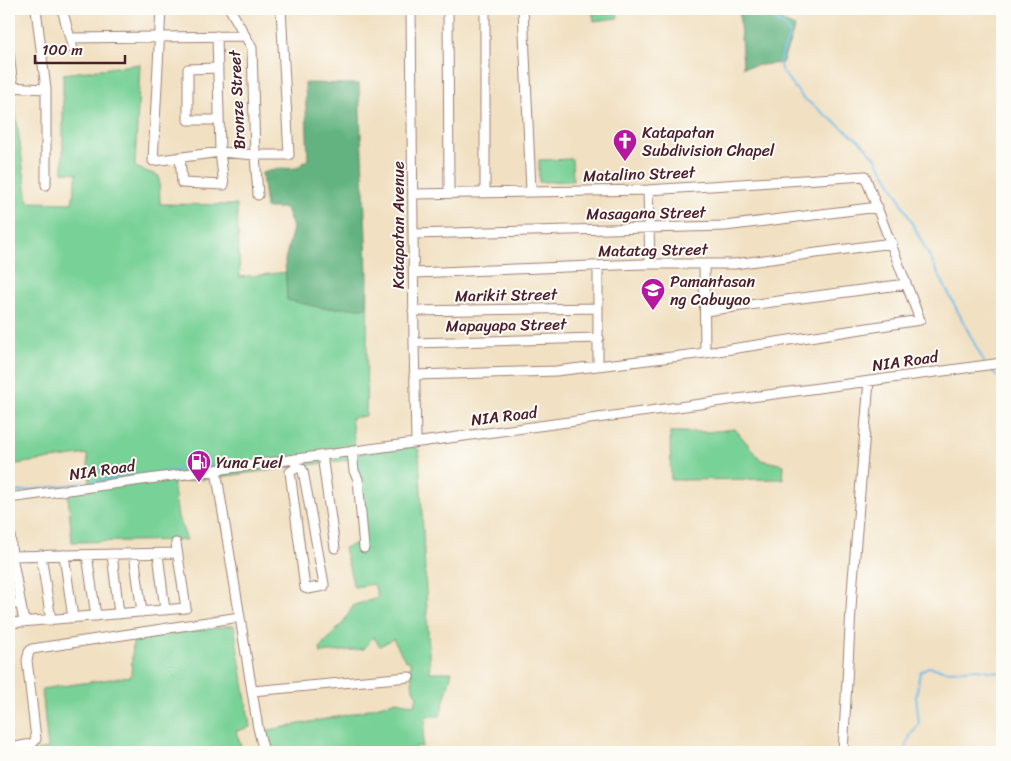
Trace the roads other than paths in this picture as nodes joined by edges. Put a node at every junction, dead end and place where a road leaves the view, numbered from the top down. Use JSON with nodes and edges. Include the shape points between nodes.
{"nodes":[{"id":1,"x":36,"y":9,"type":"edge"},
{"id":2,"x":62,"y":9,"type":"edge"},
{"id":3,"x":161,"y":9,"type":"edge"},
{"id":4,"x":230,"y":9,"type":"edge"},
{"id":5,"x":281,"y":9,"type":"edge"},
{"id":6,"x":411,"y":9,"type":"edge"},
{"id":7,"x":448,"y":9,"type":"edge"},
{"id":8,"x":485,"y":9,"type":"edge"},
{"id":9,"x":523,"y":9,"type":"edge"},
{"id":10,"x":160,"y":36,"type":"junction"},
{"id":11,"x":217,"y":36,"type":"junction"},
{"id":12,"x":246,"y":36,"type":"junction"},
{"id":13,"x":70,"y":38,"type":"junction"},
{"id":14,"x":74,"y":49,"type":"dead end"},
{"id":15,"x":9,"y":53,"type":"edge"},
{"id":16,"x":218,"y":68,"type":"junction"},
{"id":17,"x":11,"y":87,"type":"edge"},
{"id":18,"x":46,"y":89,"type":"junction"},
{"id":19,"x":219,"y":120,"type":"junction"},
{"id":20,"x":220,"y":152,"type":"junction"},
{"id":21,"x":255,"y":155,"type":"junction"},
{"id":22,"x":180,"y":157,"type":"junction"},
{"id":23,"x":46,"y":185,"type":"dead end"},
{"id":24,"x":648,"y":190,"type":"junction"},
{"id":25,"x":531,"y":191,"type":"junction"},
{"id":26,"x":449,"y":192,"type":"junction"},
{"id":27,"x":485,"y":192,"type":"junction"},
{"id":28,"x":413,"y":194,"type":"junction"},
{"id":29,"x":258,"y":195,"type":"dead end"},
{"id":30,"x":878,"y":207,"type":"junction"},
{"id":31,"x":649,"y":227,"type":"junction"},
{"id":32,"x":414,"y":234,"type":"junction"},
{"id":33,"x":892,"y":243,"type":"junction"},
{"id":34,"x":650,"y":264,"type":"junction"},
{"id":35,"x":704,"y":264,"type":"junction"},
{"id":36,"x":598,"y":266,"type":"junction"},
{"id":37,"x":414,"y":273,"type":"junction"},
{"id":38,"x":906,"y":284,"type":"junction"},
{"id":39,"x":598,"y":308,"type":"junction"},
{"id":40,"x":414,"y":311,"type":"junction"},
{"id":41,"x":704,"y":311,"type":"junction"},
{"id":42,"x":599,"y":338,"type":"junction"},
{"id":43,"x":414,"y":343,"type":"junction"},
{"id":44,"x":705,"y":353,"type":"junction"},
{"id":45,"x":1002,"y":363,"type":"edge"},
{"id":46,"x":598,"y":365,"type":"junction"},
{"id":47,"x":414,"y":375,"type":"junction"},
{"id":48,"x":869,"y":381,"type":"junction"},
{"id":49,"x":416,"y":442,"type":"junction"},
{"id":50,"x":352,"y":451,"type":"junction"},
{"id":51,"x":322,"y":455,"type":"junction"},
{"id":52,"x":296,"y":464,"type":"junction"},
{"id":53,"x":216,"y":470,"type":"junction"},
{"id":54,"x":9,"y":498,"type":"edge"},
{"id":55,"x":312,"y":523,"type":"junction"},
{"id":56,"x":297,"y":525,"type":"junction"},
{"id":57,"x":9,"y":534,"type":"edge"},
{"id":58,"x":176,"y":544,"type":"dead end"},
{"id":59,"x":335,"y":548,"type":"dead end"},
{"id":60,"x":364,"y":548,"type":"dead end"},
{"id":61,"x":112,"y":554,"type":"junction"},
{"id":62,"x":134,"y":554,"type":"junction"},
{"id":63,"x":158,"y":554,"type":"junction"},
{"id":64,"x":178,"y":554,"type":"junction"},
{"id":65,"x":41,"y":555,"type":"junction"},
{"id":66,"x":64,"y":555,"type":"junction"},
{"id":67,"x":87,"y":555,"type":"junction"},
{"id":68,"x":10,"y":556,"type":"edge"},
{"id":69,"x":13,"y":581,"type":"edge"},
{"id":70,"x":9,"y":604,"type":"edge"},
{"id":71,"x":21,"y":604,"type":"junction"},
{"id":72,"x":165,"y":610,"type":"junction"},
{"id":73,"x":142,"y":612,"type":"junction"},
{"id":74,"x":119,"y":614,"type":"junction"},
{"id":75,"x":96,"y":616,"type":"junction"},
{"id":76,"x":240,"y":617,"type":"junction"},
{"id":77,"x":73,"y":618,"type":"junction"},
{"id":78,"x":51,"y":620,"type":"junction"},
{"id":79,"x":24,"y":622,"type":"junction"},
{"id":80,"x":9,"y":624,"type":"edge"},
{"id":81,"x":409,"y":677,"type":"dead end"},
{"id":82,"x":252,"y":691,"type":"junction"},
{"id":83,"x":9,"y":748,"type":"edge"},
{"id":84,"x":264,"y":752,"type":"edge"},
{"id":85,"x":843,"y":752,"type":"edge"}],
"edges":[{"from":1,"to":18,"type":"street"},
{"from":2,"to":13,"type":"street"},
{"from":3,"to":10,"type":"street"},
{"from":4,"to":12,"type":"street","name":"Bronze Street"},
{"from":5,"to":21,"type":"street","via":[[289,155]]},
{"from":6,"to":28,"type":"street","name":"Katapatan Avenue"},
{"from":7,"to":26,"type":"street"},
{"from":8,"to":27,"type":"street"},
{"from":9,"to":25,"type":"street"},
{"from":10,"to":11,"type":"street"},
{"from":10,"to":13,"type":"street"},
{"from":10,"to":22,"type":"street","via":[[153,161]]},
{"from":11,"to":12,"type":"street"},
{"from":11,"to":16,"type":"street"},
{"from":12,"to":21,"type":"street","name":"Bronze Street","via":[[252,48]]},
{"from":13,"to":14,"type":"street"},
{"from":15,"to":17,"type":"street"},
{"from":16,"to":19,"type":"street"},
{"from":16,"to":19,"type":"street","via":[[188,69],[188,120]]},
{"from":17,"to":18,"type":"street"},
{"from":18,"to":23,"type":"street"},
{"from":19,"to":20,"type":"street"},
{"from":20,"to":21,"type":"street"},
{"from":20,"to":22,"type":"street"},
{"from":20,"to":22,"type":"street","via":[[224,185],[182,183]]},
{"from":21,"to":29,"type":"street","name":"Bronze Street"},
{"from":24,"to":25,"type":"street","name":"Matalino Street"},
{"from":24,"to":30,"type":"street","name":"Matalino Street","via":[[865,176]]},
{"from":24,"to":31,"type":"street"},
{"from":25,"to":27,"type":"street","name":"Matalino Street"},
{"from":26,"to":27,"type":"street","name":"Matalino Street"},
{"from":26,"to":28,"type":"street","name":"Matalino Street"},
{"from":28,"to":32,"type":"street","name":"Katapatan Avenue"},
{"from":30,"to":31,"type":"street","name":"Masagana Street","via":[[725,226]]},
{"from":30,"to":33,"type":"street"},
{"from":31,"to":32,"type":"street","name":"Masagana Street"},
{"from":31,"to":34,"type":"street"},
{"from":32,"to":37,"type":"street","name":"Katapatan Avenue"},
{"from":33,"to":35,"type":"street","name":"Matatag Street","via":[[734,264]]},
{"from":33,"to":38,"type":"street"},
{"from":34,"to":35,"type":"street","name":"Matatag Street"},
{"from":34,"to":36,"type":"street","name":"Matatag Street"},
{"from":35,"to":41,"type":"street"},
{"from":36,"to":37,"type":"street","name":"Matatag Street"},
{"from":36,"to":39,"type":"street"},
{"from":37,"to":40,"type":"street","name":"Katapatan Avenue"},
{"from":38,"to":41,"type":"street"},
{"from":38,"to":44,"type":"street","via":[[920,320]]},
{"from":39,"to":40,"type":"street","name":"Marikit Street"},
{"from":39,"to":42,"type":"street"},
{"from":40,"to":43,"type":"street","name":"Katapatan Avenue"},
{"from":41,"to":44,"type":"street"},
{"from":42,"to":43,"type":"street","name":"Mapayapa Street"},
{"from":42,"to":46,"type":"street"},
{"from":43,"to":47,"type":"street","name":"Katapatan Avenue"},
{"from":44,"to":46,"type":"street"},
{"from":45,"to":48,"type":"street","name":"NIA Road"},
{"from":46,"to":47,"type":"street","via":[[556,371]]},
{"from":47,"to":49,"type":"street","name":"Katapatan Avenue"},
{"from":48,"to":49,"type":"street","name":"NIA Road"},
{"from":48,"to":85,"type":"street"},
{"from":49,"to":50,"type":"street","name":"NIA Road"},
{"from":50,"to":51,"type":"street","name":"NIA Road"},
{"from":50,"to":60,"type":"street","via":[[358,479]]},
{"from":51,"to":52,"type":"street","name":"NIA Road"},
{"from":51,"to":59,"type":"street"},
{"from":52,"to":53,"type":"street","name":"NIA Road"},
{"from":52,"to":55,"type":"street","via":[[303,471]]},
{"from":52,"to":56,"type":"street","via":[[290,472]]},
{"from":53,"to":54,"type":"street","name":"NIA Road"},
{"from":53,"to":76,"type":"street"},
{"from":55,"to":56,"type":"street"},
{"from":55,"to":56,"type":"street","via":[[324,585],[308,589],[305,588]]},
{"from":57,"to":68,"type":"street"},
{"from":58,"to":64,"type":"street"},
{"from":61,"to":62,"type":"street"},
{"from":61,"to":67,"type":"street"},
{"from":61,"to":74,"type":"street"},
{"from":62,"to":63,"type":"street"},
{"from":62,"to":73,"type":"street"},
{"from":63,"to":64,"type":"street"},
{"from":63,"to":72,"type":"street"},
{"from":64,"to":72,"type":"street","via":[[186,608]]},
{"from":65,"to":66,"type":"street"},
{"from":65,"to":68,"type":"street"},
{"from":65,"to":78,"type":"street"},
{"from":66,"to":67,"type":"street"},
{"from":66,"to":77,"type":"street"},
{"from":67,"to":75,"type":"street"},
{"from":68,"to":69,"type":"street"},
{"from":69,"to":71,"type":"street"},
{"from":70,"to":71,"type":"street"},
{"from":71,"to":79,"type":"street"},
{"from":72,"to":73,"type":"street"},
{"from":73,"to":74,"type":"street"},
{"from":74,"to":75,"type":"street"},
{"from":75,"to":77,"type":"street"},
{"from":76,"to":82,"type":"street"},
{"from":76,"to":83,"type":"street","via":[[32,649],[27,660],[36,739],[32,744]]},
{"from":77,"to":78,"type":"street"},
{"from":78,"to":79,"type":"street"},
{"from":79,"to":80,"type":"street"},
{"from":81,"to":82,"type":"street"},
{"from":82,"to":84,"type":"street"}]}
